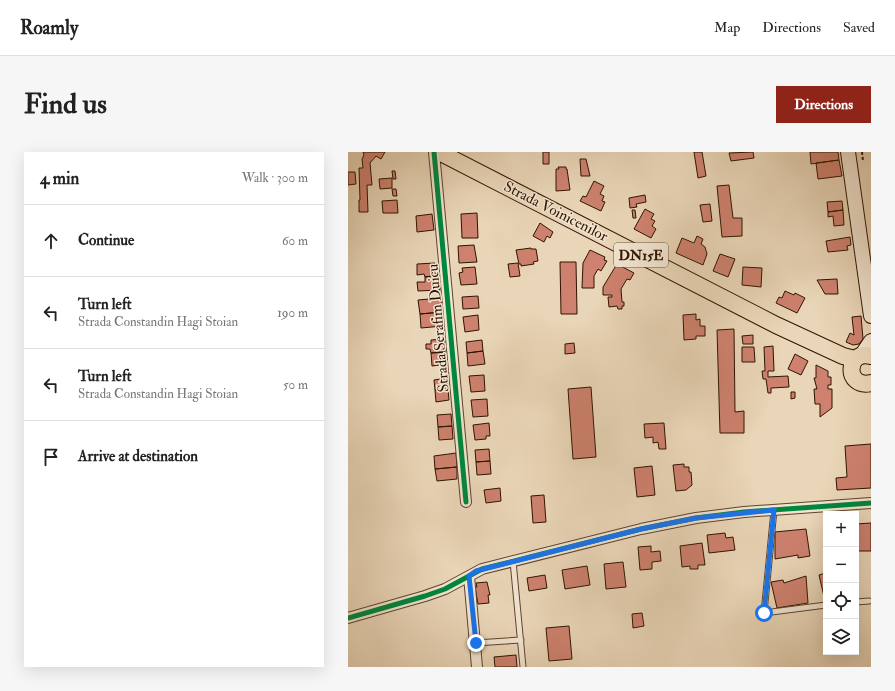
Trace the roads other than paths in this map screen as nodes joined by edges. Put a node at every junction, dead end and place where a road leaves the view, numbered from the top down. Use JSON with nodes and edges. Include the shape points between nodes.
{"nodes":[{"id":1,"x":434,"y":152,"type":"edge"},
{"id":2,"x":439,"y":152,"type":"edge"},
{"id":3,"x":848,"y":152,"type":"edge"},
{"id":4,"x":871,"y":316,"type":"edge"},
{"id":5,"x":871,"y":341,"type":"edge"},
{"id":6,"x":856,"y":359,"type":"edge"},
{"id":7,"x":871,"y":383,"type":"edge"},
{"id":8,"x":466,"y":502,"type":"dead end"},
{"id":9,"x":871,"y":503,"type":"edge"},
{"id":10,"x":774,"y":510,"type":"junction"},
{"id":11,"x":513,"y":561,"type":"junction"},
{"id":12,"x":469,"y":576,"type":"junction"},
{"id":13,"x":869,"y":600,"type":"dead end"},
{"id":14,"x":859,"y":602,"type":"edge"},
{"id":15,"x":823,"y":606,"type":"edge"},
{"id":16,"x":348,"y":618,"type":"edge"},
{"id":17,"x":521,"y":640,"type":"junction"},
{"id":18,"x":476,"y":643,"type":"junction"},
{"id":19,"x":477,"y":667,"type":"edge"},
{"id":20,"x":523,"y":667,"type":"edge"}],
"edges":[{"from":1,"to":8,"type":"street","name":"Strada Serafim Duicu"},
{"from":2,"to":6,"type":"main road","name":"Strada Voinicenilor","number":"DN15E","via":[[776,325]]},
{"from":3,"to":4,"type":"street"},
{"from":5,"to":6,"type":"street"},
{"from":6,"to":7,"type":"main road","number":"DN15E","via":[[852,373],[857,381]]},
{"from":9,"to":10,"type":"street"},
{"from":10,"to":11,"type":"street","via":[[641,529]]},
{"from":10,"to":15,"type":"lane","via":[[764,613]]},
{"from":11,"to":12,"type":"street","via":[[482,569]]},
{"from":11,"to":17,"type":"lane"},
{"from":12,"to":16,"type":"street","via":[[425,596]]},
{"from":12,"to":18,"type":"street"},
{"from":13,"to":14,"type":"lane"},
{"from":17,"to":18,"type":"lane"},
{"from":17,"to":20,"type":"lane"},
{"from":18,"to":19,"type":"street"}]}
